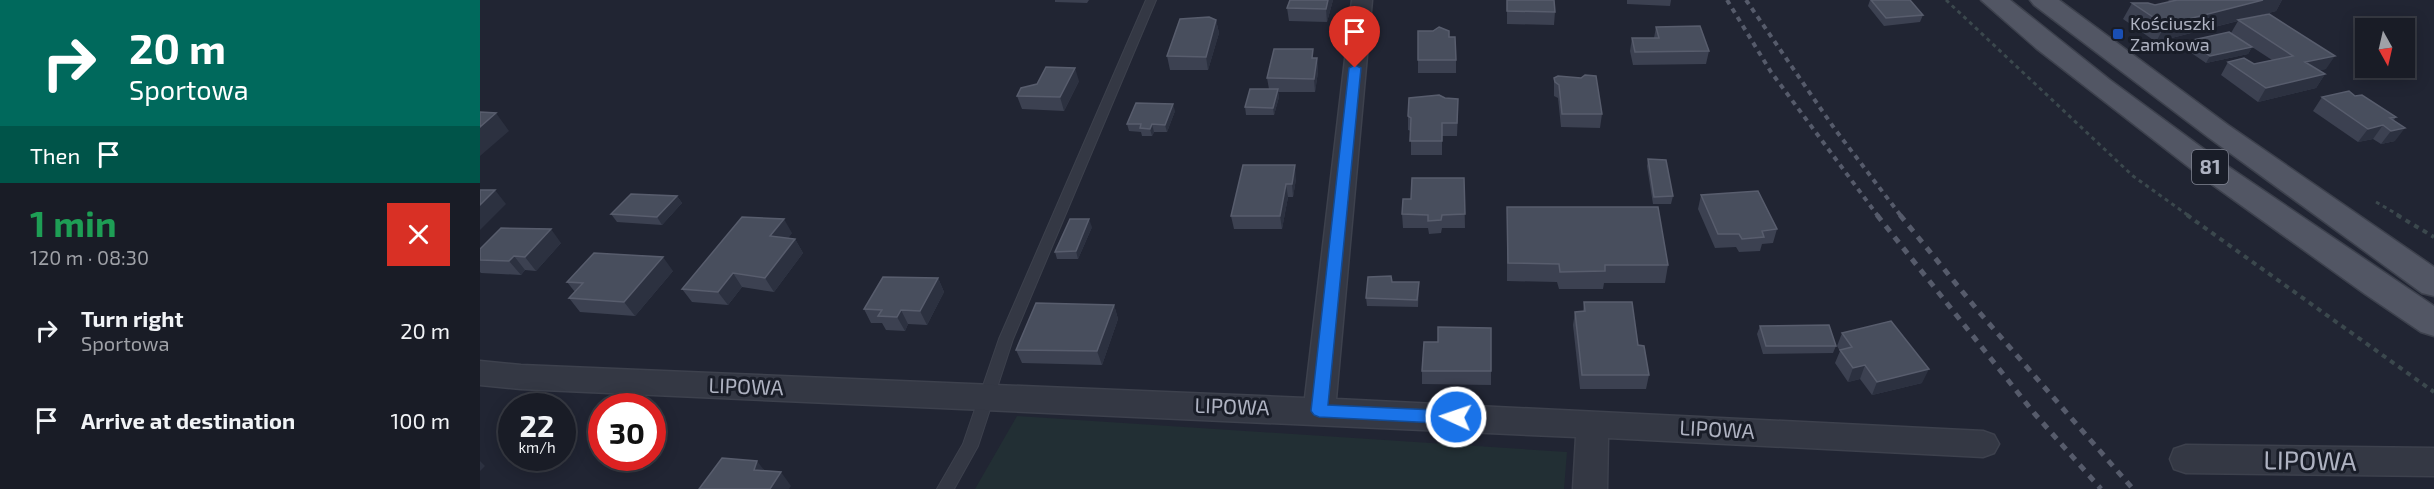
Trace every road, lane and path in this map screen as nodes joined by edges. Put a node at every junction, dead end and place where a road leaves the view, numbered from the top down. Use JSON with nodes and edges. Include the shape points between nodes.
{"nodes":[{"id":1,"x":1151,"y":0,"type":"edge"},
{"id":2,"x":1362,"y":0,"type":"edge"},
{"id":3,"x":1946,"y":0,"type":"edge"},
{"id":4,"x":1994,"y":0,"type":"edge"},
{"id":5,"x":2043,"y":0,"type":"edge"},
{"id":6,"x":2367,"y":197,"type":"dead end"},
{"id":7,"x":2434,"y":237,"type":"edge"},
{"id":8,"x":2434,"y":284,"type":"edge"},
{"id":9,"x":2434,"y":323,"type":"edge"},
{"id":10,"x":480,"y":373,"type":"edge"},
{"id":11,"x":2434,"y":392,"type":"edge"},
{"id":12,"x":987,"y":397,"type":"junction"},
{"id":13,"x":1319,"y":411,"type":"junction"},
{"id":14,"x":1592,"y":424,"type":"junction"},
{"id":15,"x":1983,"y":444,"type":"dead end"},
{"id":16,"x":2186,"y":459,"type":"dead end"},
{"id":17,"x":2434,"y":462,"type":"edge"},
{"id":18,"x":945,"y":489,"type":"edge"},
{"id":19,"x":1590,"y":489,"type":"edge"}],
"edges":[{"from":1,"to":12,"type":"lane","via":[[1006,339]]},
{"from":2,"to":13,"type":"street"},
{"from":3,"to":11,"type":"path","via":[[2133,176]]},
{"from":4,"to":9,"type":"main road","number":"81","via":[[2174,141]]},
{"from":5,"to":8,"type":"main road","number":"81"},
{"from":6,"to":7,"type":"path"},
{"from":10,"to":12,"type":"street","name":"LIPOWA"},
{"from":12,"to":13,"type":"street","name":"LIPOWA"},
{"from":12,"to":18,"type":"lane","via":[[970,446]]},
{"from":13,"to":14,"type":"street","name":"LIPOWA"},
{"from":14,"to":15,"type":"street","name":"LIPOWA"},
{"from":14,"to":19,"type":"street"},
{"from":16,"to":17,"type":"street","name":"LIPOWA"}]}
